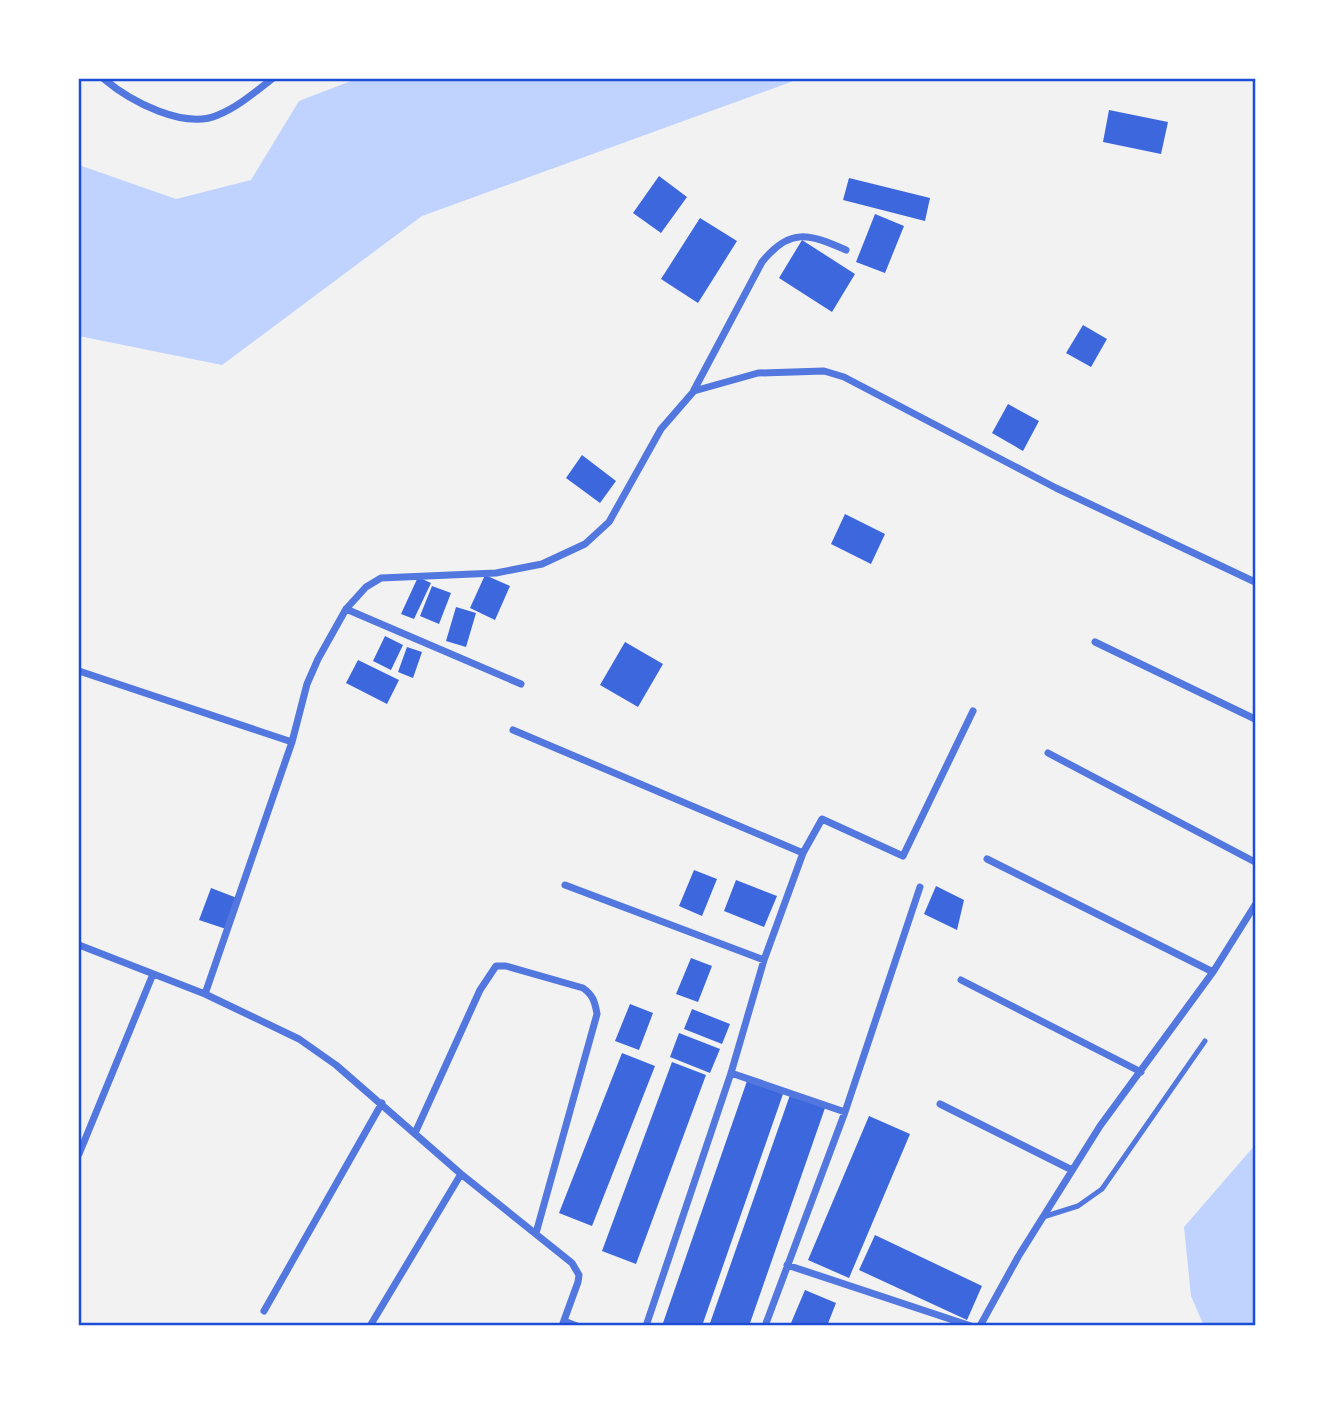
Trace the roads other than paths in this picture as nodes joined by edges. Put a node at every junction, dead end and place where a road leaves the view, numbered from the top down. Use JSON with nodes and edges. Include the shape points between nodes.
{"nodes":[{"id":1,"x":104,"y":79,"type":"edge"},
{"id":2,"x":272,"y":79,"type":"edge"},
{"id":3,"x":846,"y":250,"type":"dead end"},
{"id":4,"x":694,"y":391,"type":"junction"},
{"id":5,"x":1255,"y":582,"type":"edge"},
{"id":6,"x":346,"y":609,"type":"junction"},
{"id":7,"x":1095,"y":642,"type":"dead end"},
{"id":8,"x":79,"y":671,"type":"edge"},
{"id":9,"x":521,"y":684,"type":"dead end"},
{"id":10,"x":973,"y":711,"type":"dead end"},
{"id":11,"x":1255,"y":719,"type":"edge"},
{"id":12,"x":513,"y":730,"type":"dead end"},
{"id":13,"x":292,"y":741,"type":"junction"},
{"id":14,"x":1048,"y":753,"type":"dead end"},
{"id":15,"x":803,"y":853,"type":"junction"},
{"id":16,"x":987,"y":859,"type":"dead end"},
{"id":17,"x":1255,"y":862,"type":"edge"},
{"id":18,"x":565,"y":885,"type":"dead end"},
{"id":19,"x":920,"y":887,"type":"dead end"},
{"id":20,"x":1255,"y":905,"type":"edge"},
{"id":21,"x":79,"y":944,"type":"edge"},
{"id":22,"x":764,"y":960,"type":"junction"},
{"id":23,"x":1213,"y":972,"type":"junction"},
{"id":24,"x":153,"y":974,"type":"junction"},
{"id":25,"x":961,"y":980,"type":"dead end"},
{"id":26,"x":205,"y":994,"type":"junction"},
{"id":27,"x":1205,"y":1041,"type":"dead end"},
{"id":28,"x":1141,"y":1072,"type":"junction"},
{"id":29,"x":731,"y":1073,"type":"junction"},
{"id":30,"x":382,"y":1104,"type":"junction"},
{"id":31,"x":940,"y":1104,"type":"dead end"},
{"id":32,"x":845,"y":1112,"type":"junction"},
{"id":33,"x":415,"y":1133,"type":"junction"},
{"id":34,"x":79,"y":1154,"type":"edge"},
{"id":35,"x":1072,"y":1170,"type":"junction"},
{"id":36,"x":461,"y":1174,"type":"junction"},
{"id":37,"x":1043,"y":1217,"type":"junction"},
{"id":38,"x":536,"y":1233,"type":"junction"},
{"id":39,"x":787,"y":1265,"type":"junction"},
{"id":40,"x":264,"y":1311,"type":"dead end"},
{"id":41,"x":563,"y":1323,"type":"edge"},
{"id":42,"x":370,"y":1326,"type":"edge"},
{"id":43,"x":576,"y":1326,"type":"edge"},
{"id":44,"x":646,"y":1326,"type":"edge"},
{"id":45,"x":765,"y":1326,"type":"edge"},
{"id":46,"x":971,"y":1326,"type":"edge"},
{"id":47,"x":980,"y":1326,"type":"edge"}],
"edges":[{"from":1,"to":2,"type":"street","via":[[172,116],[205,119],[237,105]]},
{"from":3,"to":4,"type":"street","via":[[811,236],[774,246]]},
{"from":4,"to":5,"type":"street","via":[[758,373],[824,371],[844,377],[1056,488]]},
{"from":4,"to":6,"type":"street","via":[[662,429],[610,522],[585,544],[542,565],[496,573],[381,578]]},
{"from":6,"to":9,"type":"street"},
{"from":6,"to":13,"type":"street","via":[[307,684]]},
{"from":7,"to":11,"type":"street"},
{"from":8,"to":13,"type":"street"},
{"from":10,"to":15,"type":"street","via":[[903,856],[822,819]]},
{"from":12,"to":15,"type":"street"},
{"from":13,"to":26,"type":"street"},
{"from":14,"to":17,"type":"street"},
{"from":15,"to":22,"type":"street"},
{"from":16,"to":23,"type":"street"},
{"from":18,"to":22,"type":"street"},
{"from":19,"to":32,"type":"street"},
{"from":20,"to":23,"type":"street"},
{"from":21,"to":24,"type":"street"},
{"from":22,"to":29,"type":"street"},
{"from":23,"to":28,"type":"street"},
{"from":24,"to":26,"type":"street"},
{"from":24,"to":34,"type":"street"},
{"from":25,"to":28,"type":"street"},
{"from":26,"to":30,"type":"street","via":[[299,1039]]},
{"from":27,"to":37,"type":"lane","via":[[1102,1189],[1078,1206]]},
{"from":28,"to":35,"type":"street"},
{"from":29,"to":32,"type":"street"},
{"from":29,"to":44,"type":"street"},
{"from":30,"to":33,"type":"street"},
{"from":30,"to":40,"type":"street"},
{"from":31,"to":35,"type":"street"},
{"from":32,"to":39,"type":"street"},
{"from":33,"to":36,"type":"street"},
{"from":33,"to":38,"type":"street","via":[[480,990],[496,965],[588,992],[597,1014]]},
{"from":35,"to":37,"type":"street"},
{"from":36,"to":38,"type":"street"},
{"from":36,"to":42,"type":"street"},
{"from":37,"to":47,"type":"street"},
{"from":38,"to":41,"type":"street","via":[[572,1263],[579,1275]]},
{"from":39,"to":45,"type":"street"},
{"from":39,"to":46,"type":"street"},
{"from":41,"to":43,"type":"street"}]}
